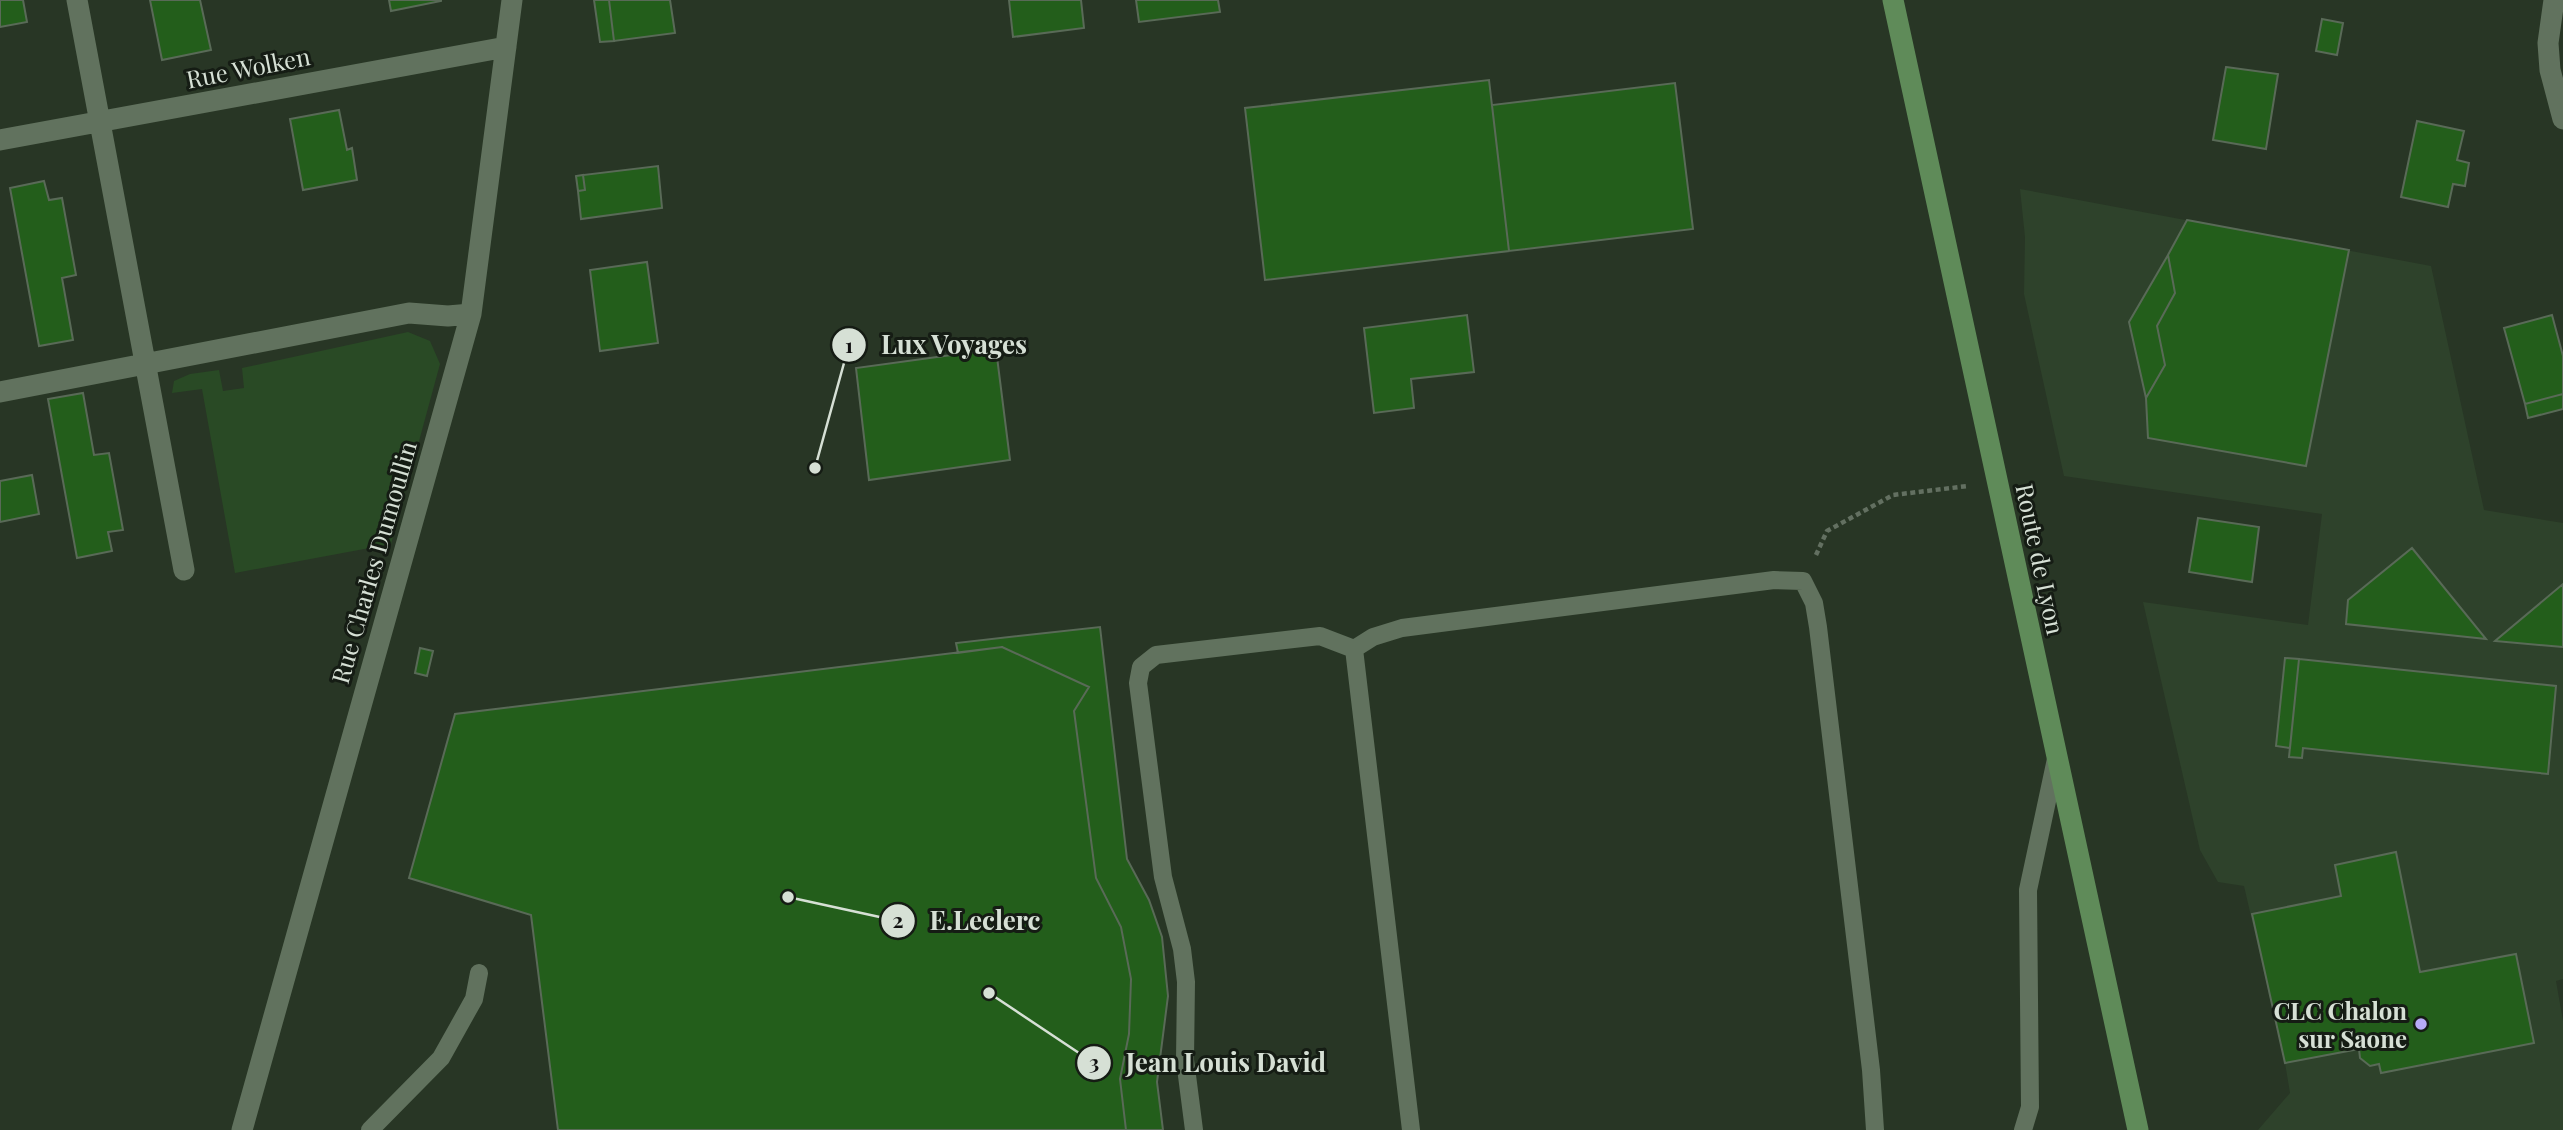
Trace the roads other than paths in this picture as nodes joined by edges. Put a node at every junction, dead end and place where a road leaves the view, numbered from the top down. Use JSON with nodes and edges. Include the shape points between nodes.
{"nodes":[{"id":1,"x":77,"y":0,"type":"edge"},
{"id":2,"x":512,"y":0,"type":"edge"},
{"id":3,"x":1892,"y":0,"type":"edge"},
{"id":4,"x":2554,"y":0,"type":"edge"},
{"id":5,"x":506,"y":47,"type":"junction"},
{"id":6,"x":2563,"y":119,"type":"edge"},
{"id":7,"x":100,"y":121,"type":"junction"},
{"id":8,"x":0,"y":140,"type":"edge"},
{"id":9,"x":471,"y":314,"type":"junction"},
{"id":10,"x":146,"y":362,"type":"junction"},
{"id":11,"x":0,"y":392,"type":"edge"},
{"id":12,"x":184,"y":570,"type":"dead end"},
{"id":13,"x":1354,"y":649,"type":"junction"},
{"id":14,"x":2057,"y":755,"type":"junction"},
{"id":15,"x":479,"y":973,"type":"dead end"},
{"id":16,"x":242,"y":1130,"type":"edge"},
{"id":17,"x":370,"y":1130,"type":"edge"},
{"id":18,"x":1194,"y":1130,"type":"edge"},
{"id":19,"x":1411,"y":1130,"type":"edge"},
{"id":20,"x":1875,"y":1130,"type":"edge"},
{"id":21,"x":2023,"y":1130,"type":"edge"},
{"id":22,"x":2138,"y":1130,"type":"edge"}],
"edges":[{"from":1,"to":7,"type":"street"},
{"from":2,"to":5,"type":"street","name":"Rue Charles Dumoullin"},
{"from":3,"to":14,"type":"main road","name":"Route de Lyon"},
{"from":4,"to":6,"type":"street","via":[[2548,43],[2550,70]]},
{"from":5,"to":7,"type":"street","name":"Rue Wolken"},
{"from":5,"to":9,"type":"street","name":"Rue Charles Dumoullin"},
{"from":7,"to":8,"type":"street","name":"Rue Wolken"},
{"from":7,"to":10,"type":"street"},
{"from":9,"to":10,"type":"street","via":[[409,313]]},
{"from":9,"to":16,"type":"street","name":"Rue Charles Dumoullin"},
{"from":10,"to":11,"type":"street"},
{"from":10,"to":12,"type":"street"},
{"from":13,"to":18,"type":"lane","via":[[1320,636],[1293,638],[1156,655],[1141,667],[1138,682],[1163,877],[1186,982],[1185,1060]]},
{"from":13,"to":19,"type":"lane"},
{"from":13,"to":20,"type":"lane","via":[[1402,628],[1774,579],[1803,581],[1814,603],[1818,627]]},
{"from":14,"to":21,"type":"lane","via":[[2028,890],[2030,1107]]},
{"from":14,"to":22,"type":"main road","name":"Route de Lyon"},
{"from":15,"to":17,"type":"lane","via":[[474,999],[441,1058]]}]}
